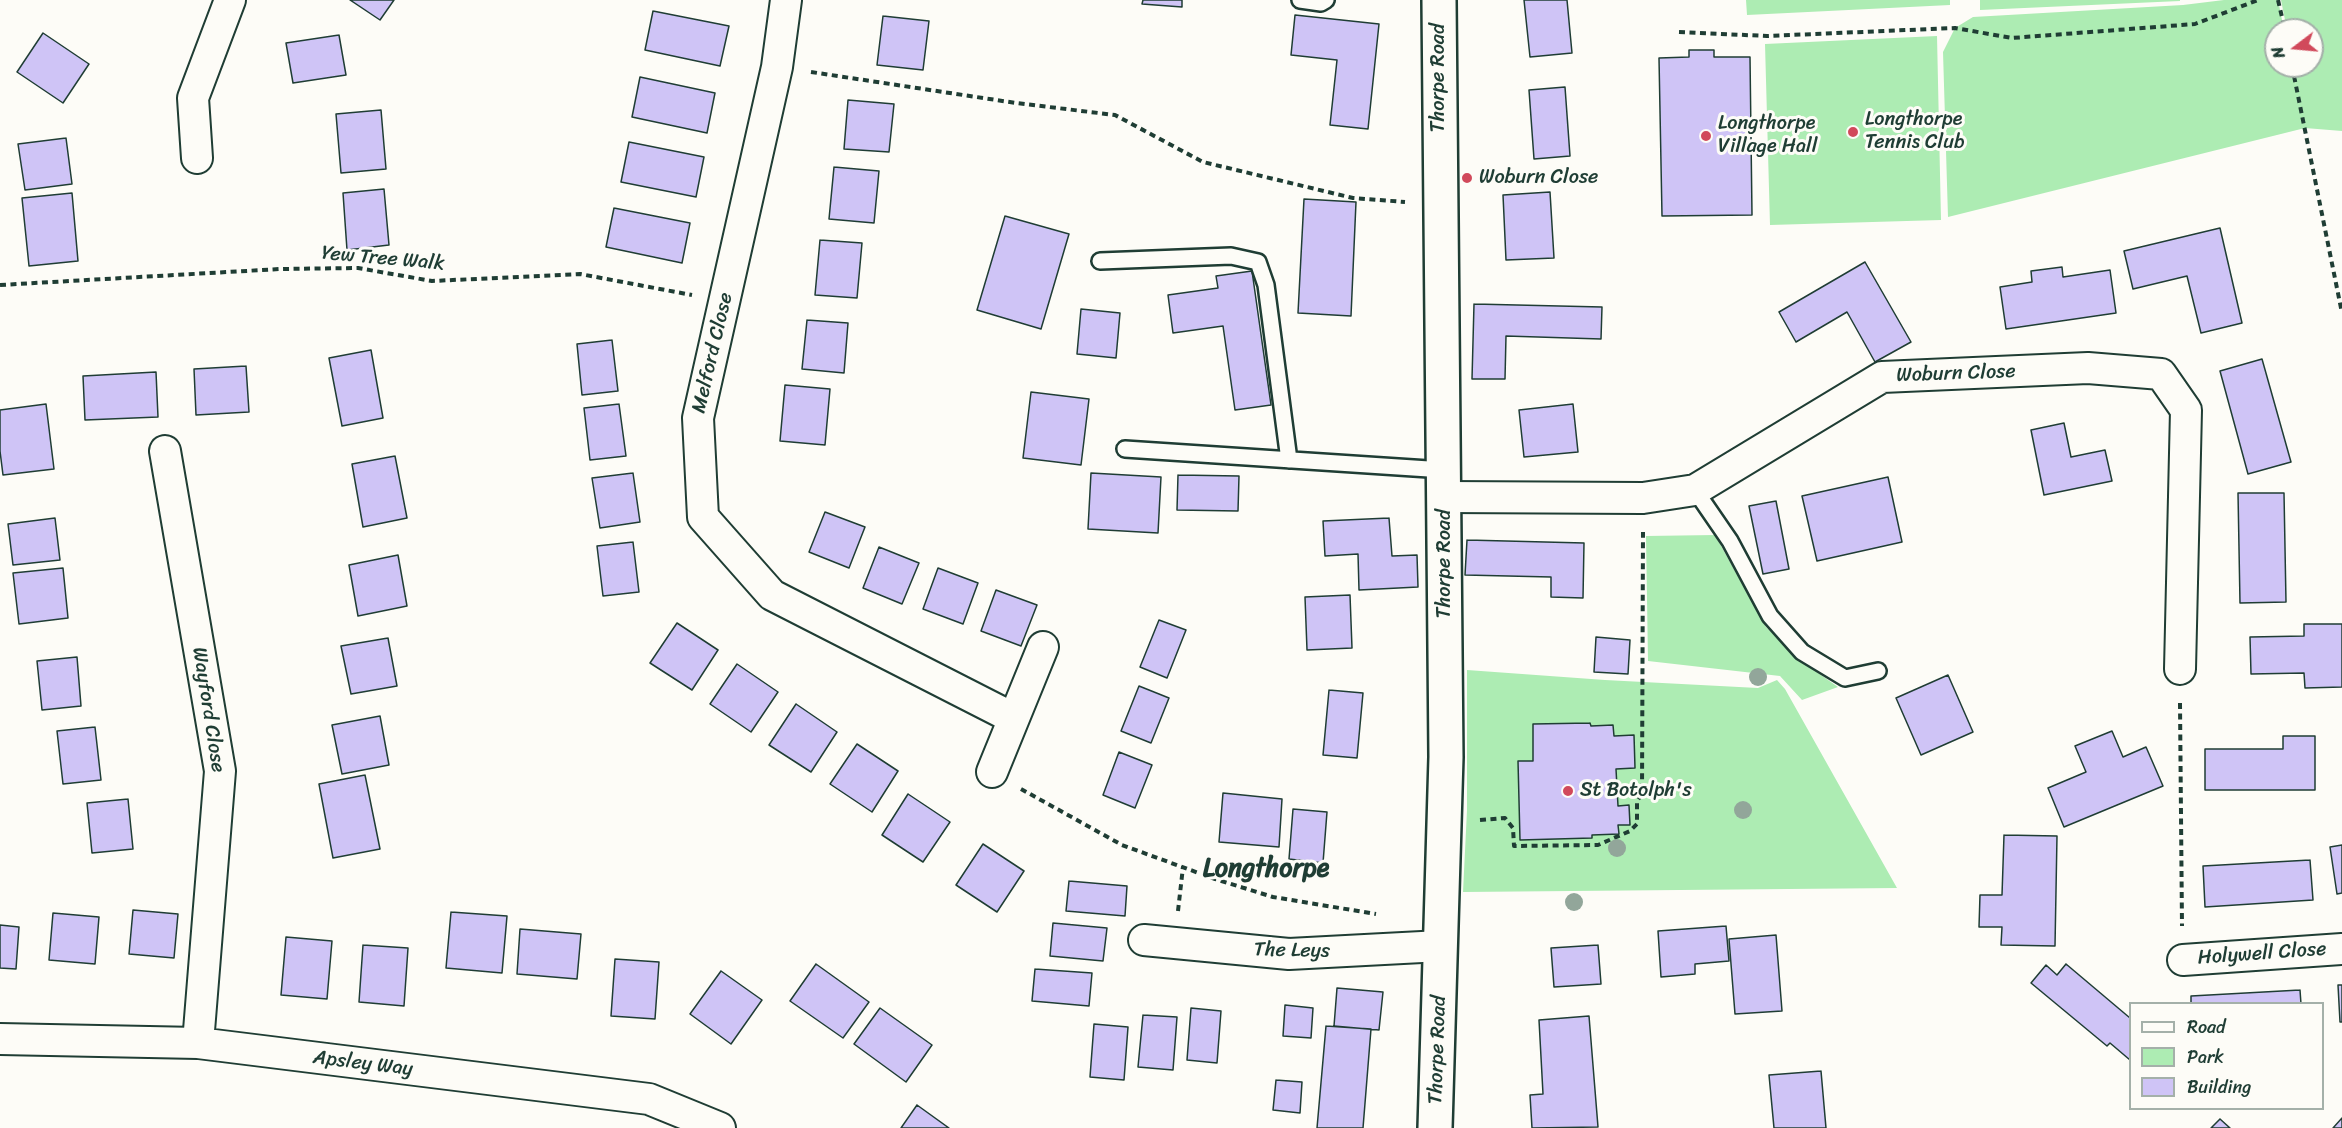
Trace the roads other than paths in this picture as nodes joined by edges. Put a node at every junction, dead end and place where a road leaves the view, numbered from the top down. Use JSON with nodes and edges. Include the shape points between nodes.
{"nodes":[{"id":1,"x":230,"y":0,"type":"edge"},
{"id":2,"x":786,"y":0,"type":"edge"},
{"id":3,"x":1300,"y":0,"type":"edge"},
{"id":4,"x":1326,"y":0,"type":"edge"},
{"id":5,"x":1439,"y":0,"type":"edge"},
{"id":6,"x":197,"y":158,"type":"dead end"},
{"id":7,"x":1100,"y":261,"type":"dead end"},
{"id":8,"x":1125,"y":449,"type":"dead end"},
{"id":9,"x":165,"y":451,"type":"dead end"},
{"id":10,"x":1289,"y":460,"type":"junction"},
{"id":11,"x":1444,"y":483,"type":"junction"},
{"id":12,"x":1695,"y":490,"type":"junction"},
{"id":13,"x":1042,"y":647,"type":"dead end"},
{"id":14,"x":2180,"y":669,"type":"road end"},
{"id":15,"x":1878,"y":671,"type":"dead end"},
{"id":16,"x":1013,"y":718,"type":"junction"},
{"id":17,"x":992,"y":772,"type":"road end"},
{"id":18,"x":1144,"y":940,"type":"dead end"},
{"id":19,"x":1442,"y":946,"type":"junction"},
{"id":20,"x":2342,"y":949,"type":"edge"},
{"id":21,"x":2183,"y":960,"type":"road end"},
{"id":22,"x":0,"y":1039,"type":"edge"},
{"id":23,"x":198,"y":1043,"type":"junction"},
{"id":24,"x":720,"y":1128,"type":"edge"},
{"id":25,"x":1435,"y":1128,"type":"edge"}],
"edges":[{"from":1,"to":6,"type":"street","via":[[193,98]]},
{"from":2,"to":16,"type":"street","name":"Melford Close","via":[[777,67],[698,418],[703,517],[772,595]]},
{"from":3,"to":4,"type":"lane"},
{"from":5,"to":11,"type":"street","name":"Thorpe Road"},
{"from":7,"to":10,"type":"lane","via":[[1231,256],[1258,261],[1266,285]]},
{"from":8,"to":10,"type":"lane"},
{"from":9,"to":23,"type":"street","name":"Wayford Close","via":[[220,771]]},
{"from":10,"to":11,"type":"lane"},
{"from":11,"to":12,"type":"street","name":"Woburn Close","via":[[1643,498]]},
{"from":11,"to":19,"type":"street","name":"Thorpe Road","via":[[1446,757]]},
{"from":12,"to":14,"type":"street","name":"Woburn Close","via":[[1882,376],[2088,368],[2161,374],[2186,410]]},
{"from":12,"to":15,"type":"lane","via":[[1730,541],[1770,616],[1802,652],[1845,678]]},
{"from":13,"to":16,"type":"street"},
{"from":16,"to":17,"type":"street"},
{"from":18,"to":19,"type":"street","name":"The Leys","via":[[1288,954]]},
{"from":19,"to":25,"type":"street","name":"Thorpe Road"},
{"from":20,"to":21,"type":"street","name":"Holywell Close"},
{"from":22,"to":23,"type":"street","name":"Apsley Way"},
{"from":23,"to":24,"type":"street","name":"Apsley Way","via":[[649,1099]]}]}
